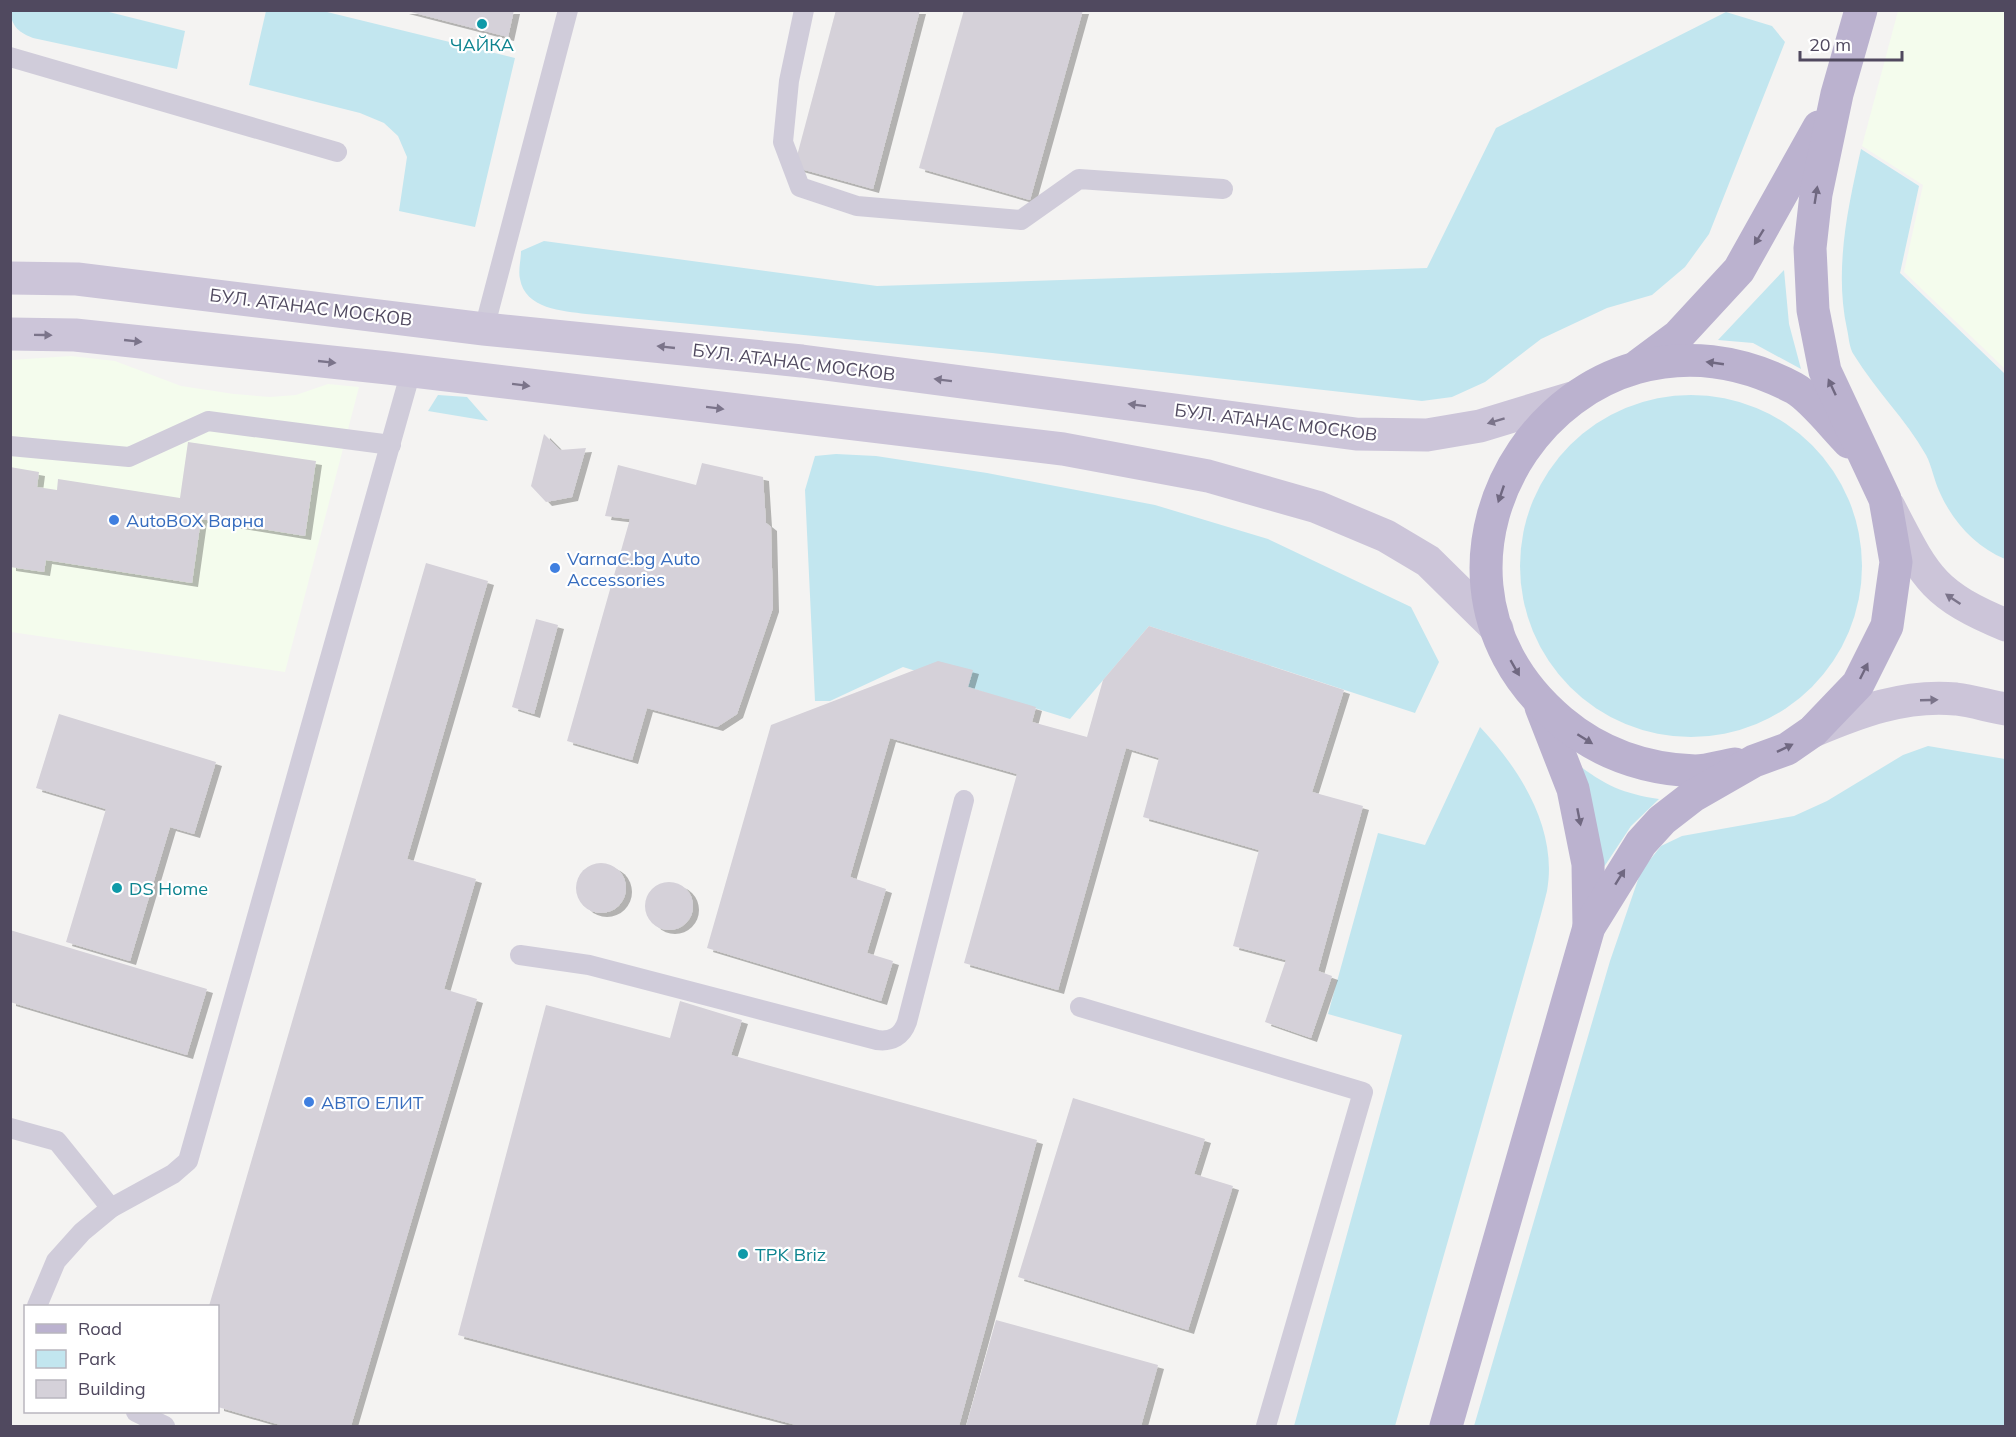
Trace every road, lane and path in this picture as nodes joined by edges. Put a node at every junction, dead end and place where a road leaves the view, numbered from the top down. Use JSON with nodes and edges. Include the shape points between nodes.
{"nodes":[{"id":1,"x":568,"y":10,"type":"edge"},
{"id":2,"x":804,"y":10,"type":"edge"},
{"id":3,"x":1861,"y":10,"type":"edge"},
{"id":4,"x":10,"y":57,"type":"edge"},
{"id":5,"x":1837,"y":94,"type":"junction"},
{"id":6,"x":337,"y":152,"type":"dead end"},
{"id":7,"x":1223,"y":189,"type":"dead end"},
{"id":8,"x":10,"y":278,"type":"edge"},
{"id":9,"x":484,"y":328,"type":"junction"},
{"id":10,"x":10,"y":334,"type":"edge"},
{"id":11,"x":1637,"y":367,"type":"junction"},
{"id":12,"x":411,"y":371,"type":"junction"},
{"id":13,"x":460,"y":377,"type":"junction"},
{"id":14,"x":1572,"y":398,"type":"junction"},
{"id":15,"x":391,"y":445,"type":"junction"},
{"id":16,"x":10,"y":446,"type":"edge"},
{"id":17,"x":1866,"y":459,"type":"junction"},
{"id":18,"x":1885,"y":499,"type":"junction"},
{"id":19,"x":2006,"y":625,"type":"edge"},
{"id":20,"x":1497,"y":629,"type":"junction"},
{"id":21,"x":1539,"y":703,"type":"junction"},
{"id":22,"x":2006,"y":709,"type":"edge"},
{"id":23,"x":1813,"y":731,"type":"junction"},
{"id":24,"x":1754,"y":761,"type":"junction"},
{"id":25,"x":964,"y":800,"type":"dead end"},
{"id":26,"x":1589,"y":927,"type":"junction"},
{"id":27,"x":520,"y":956,"type":"dead end"},
{"id":28,"x":1080,"y":1007,"type":"dead end"},
{"id":29,"x":10,"y":1128,"type":"edge"},
{"id":30,"x":111,"y":1208,"type":"junction"},
{"id":31,"x":37,"y":1305,"type":"edge"},
{"id":32,"x":138,"y":1413,"type":"edge"},
{"id":33,"x":165,"y":1426,"type":"edge"},
{"id":34,"x":1266,"y":1426,"type":"edge"},
{"id":35,"x":1446,"y":1426,"type":"edge"}],
"edges":[{"from":1,"to":9,"type":"lane"},
{"from":2,"to":7,"type":"lane","via":[[789,81],[783,142],[800,187],[857,206],[1021,220],[1078,179]]},
{"from":3,"to":5,"type":"main road"},
{"from":4,"to":6,"type":"lane"},
{"from":5,"to":11,"type":"main road","one_way":true,"via":[[1739,270],[1678,336]]},
{"from":17,"to":5,"type":"main road","one_way":true,"via":[[1825,371],[1813,310],[1810,248]]},
{"from":8,"to":9,"type":"main road","name":"БУЛ. АТАНАС МОСКОВ","via":[[77,279]]},
{"from":9,"to":13,"type":"main road","via":[[443,334],[433,347],[438,362]]},
{"from":14,"to":9,"type":"main road","name":"БУЛ. АТАНАС МОСКОВ","one_way":true,"via":[[1480,426],[1427,435],[1356,434],[802,362]]},
{"from":10,"to":12,"type":"main road","one_way":true,"via":[[75,335]]},
{"from":11,"to":14,"type":"main road","via":[[1604,379]]},
{"from":17,"to":11,"type":"main road","one_way":true,"via":[[1796,389],[1746,367],[1692,360]]},
{"from":12,"to":13,"type":"main road"},
{"from":12,"to":15,"type":"lane"},
{"from":13,"to":20,"type":"main road","one_way":true,"via":[[1063,449],[1208,476],[1317,507],[1386,536],[1428,561]]},
{"from":14,"to":20,"type":"main road","one_way":true,"via":[[1534,433],[1506,477],[1490,526],[1486,578]]},
{"from":15,"to":16,"type":"lane","via":[[207,421],[129,457]]},
{"from":15,"to":30,"type":"lane","via":[[188,1161],[173,1174]]},
{"from":17,"to":18,"type":"main road"},
{"from":19,"to":18,"type":"main road","one_way":true,"via":[[1967,609],[1929,578]]},
{"from":23,"to":18,"type":"main road","one_way":true,"via":[[1858,684],[1887,626],[1896,562]]},
{"from":20,"to":21,"type":"main road","one_way":true,"via":[[1514,668]]},
{"from":21,"to":24,"type":"main road","one_way":true,"via":[[1584,741],[1638,764],[1696,771]]},
{"from":21,"to":26,"type":"main road","one_way":true,"via":[[1573,789],[1588,864]]},
{"from":23,"to":22,"type":"main road","one_way":true,"via":[[1865,710],[1903,701],[1955,699]]},
{"from":24,"to":23,"type":"main road","one_way":true,"via":[[1787,749]]},
{"from":26,"to":24,"type":"main road","one_way":true,"via":[[1641,843],[1662,820],[1693,796]]},
{"from":25,"to":27,"type":"lane","via":[[907,1022],[892,1039],[877,1040],[588,965]]},
{"from":26,"to":35,"type":"main road"},
{"from":28,"to":34,"type":"lane","via":[[1363,1092]]},
{"from":29,"to":30,"type":"lane","via":[[57,1141]]},
{"from":30,"to":31,"type":"lane","via":[[56,1261]]},
{"from":32,"to":33,"type":"lane"}]}
